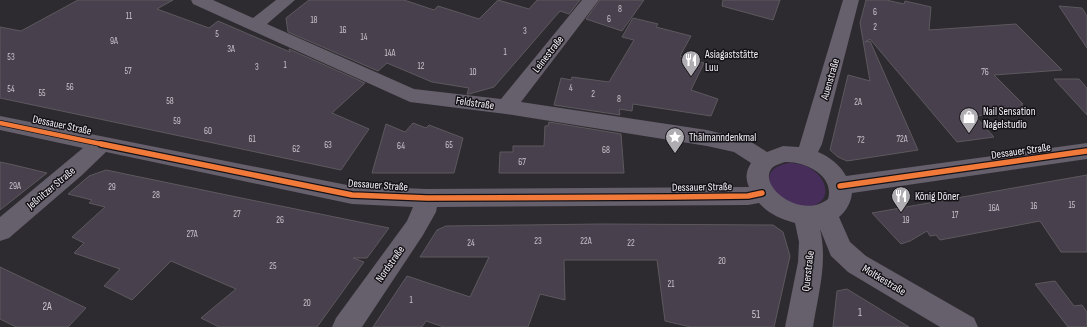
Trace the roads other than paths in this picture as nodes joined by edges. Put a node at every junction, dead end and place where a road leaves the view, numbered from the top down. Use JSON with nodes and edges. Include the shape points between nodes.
{"nodes":[{"id":1,"x":199,"y":0,"type":"edge"},
{"id":2,"x":287,"y":0,"type":"edge"},
{"id":3,"x":591,"y":0,"type":"edge"},
{"id":4,"x":851,"y":0,"type":"edge"},
{"id":5,"x":255,"y":25,"type":"junction"},
{"id":6,"x":506,"y":107,"type":"junction"},
{"id":7,"x":0,"y":123,"type":"edge"},
{"id":8,"x":101,"y":144,"type":"junction"},
{"id":9,"x":1087,"y":151,"type":"edge"},
{"id":10,"x":805,"y":156,"type":"junction"},
{"id":11,"x":765,"y":161,"type":"junction"},
{"id":12,"x":840,"y":186,"type":"junction"},
{"id":13,"x":762,"y":193,"type":"junction"},
{"id":14,"x":427,"y":198,"type":"junction"},
{"id":15,"x":815,"y":215,"type":"junction"},
{"id":16,"x":0,"y":231,"type":"edge"},
{"id":17,"x":346,"y":327,"type":"edge"},
{"id":18,"x":799,"y":327,"type":"edge"},
{"id":19,"x":964,"y":327,"type":"edge"}],
"edges":[{"from":1,"to":5,"type":"street","name":"Feldstraße"},
{"from":2,"to":5,"type":"street"},
{"from":3,"to":6,"type":"street","name":"Leinestraße"},
{"from":4,"to":10,"type":"street","name":"Auenstraße","via":[[811,144]]},
{"from":5,"to":6,"type":"street","name":"Feldstraße","via":[[410,95]]},
{"from":6,"to":11,"type":"street","name":"Feldstraße","via":[[715,140],[740,146]]},
{"from":7,"to":8,"type":"street","name":"Dessauer Straße"},
{"from":8,"to":14,"type":"street","name":"Dessauer Straße","via":[[352,195]]},
{"from":8,"to":16,"type":"street","name":"Jeßnitzer Straße"},
{"from":9,"to":12,"type":"street","name":"Dessauer Straße"},
{"from":10,"to":11,"type":"street","via":[[783,154]]},
{"from":10,"to":12,"type":"street","via":[[831,172]]},
{"from":11,"to":13,"type":"street","via":[[760,166],[757,178]]},
{"from":12,"to":15,"type":"street","via":[[840,200],[837,205]]},
{"from":13,"to":14,"type":"street","name":"Dessauer Straße","via":[[748,196],[695,197]]},
{"from":13,"to":15,"type":"street","via":[[773,204],[796,215]]},
{"from":14,"to":17,"type":"street","name":"Nordstraße","via":[[424,212],[415,228]]},
{"from":15,"to":18,"type":"street","name":"Querstraße","via":[[811,262]]},
{"from":15,"to":19,"type":"street","name":"Moltkestraße","via":[[840,249],[857,264]]}]}
